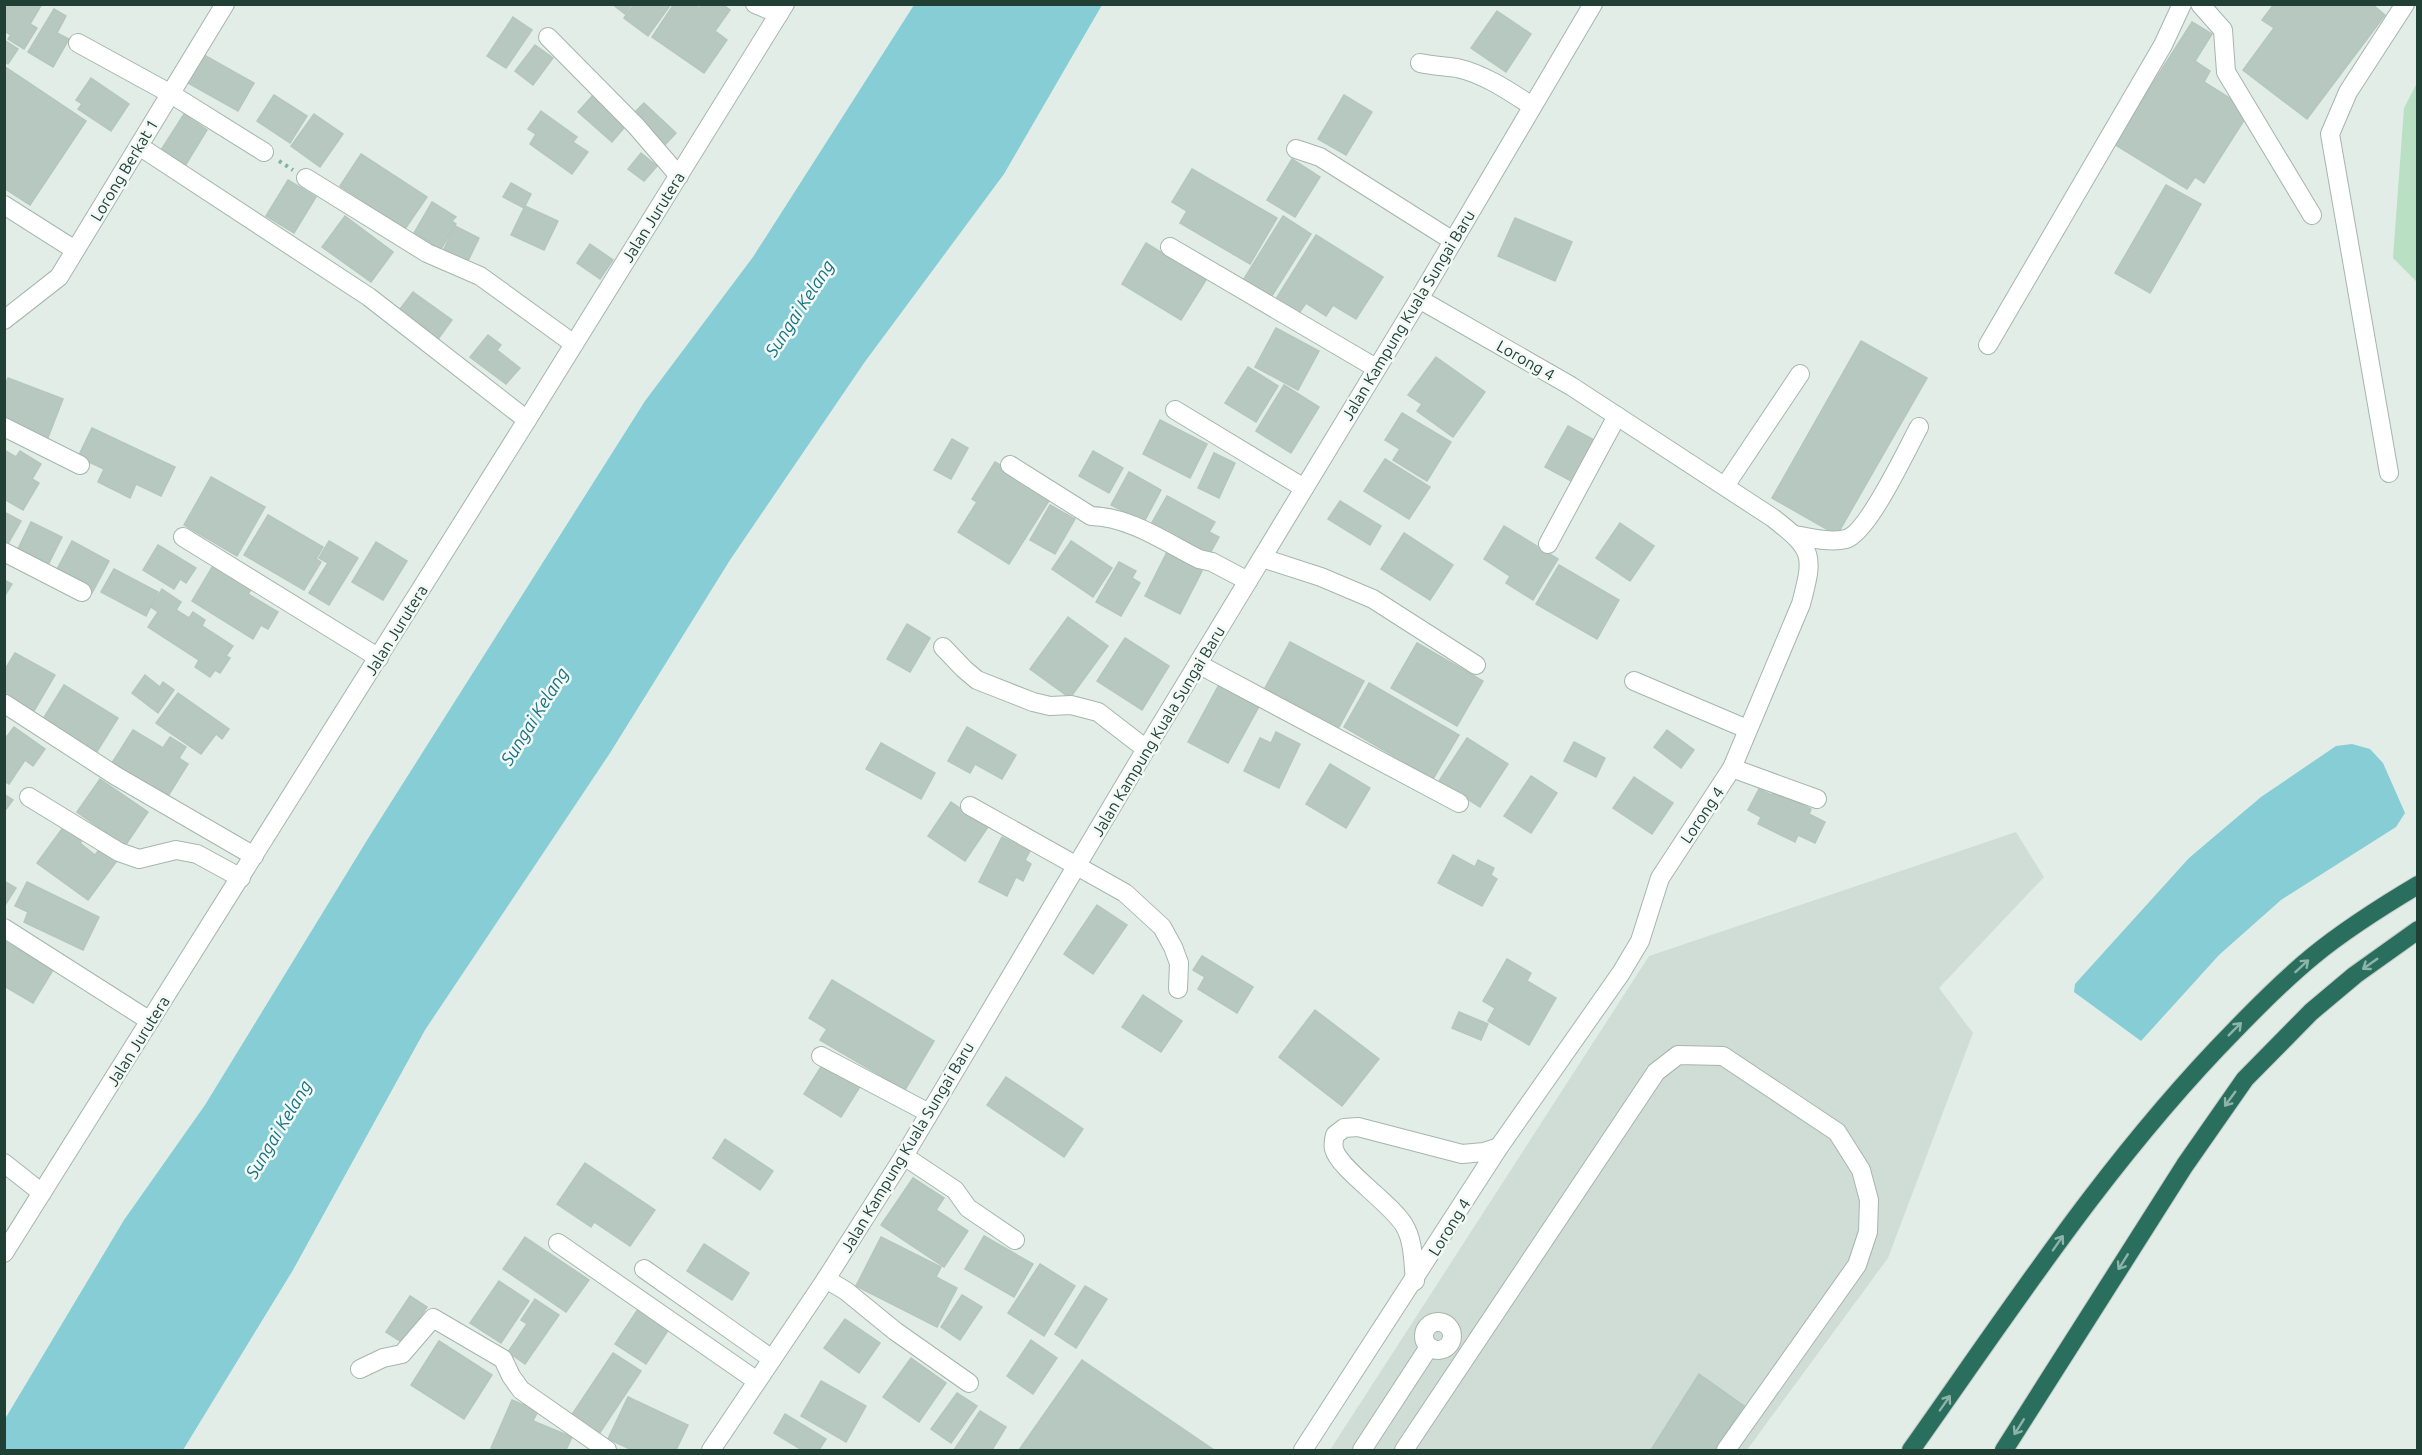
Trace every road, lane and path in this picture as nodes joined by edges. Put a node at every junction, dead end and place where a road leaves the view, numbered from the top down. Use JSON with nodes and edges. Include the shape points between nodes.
{"nodes":[{"id":1,"x":225,"y":4,"type":"edge"},
{"id":2,"x":755,"y":4,"type":"edge"},
{"id":3,"x":1593,"y":4,"type":"edge"},
{"id":4,"x":2182,"y":4,"type":"edge"},
{"id":5,"x":2199,"y":4,"type":"edge"},
{"id":6,"x":2405,"y":4,"type":"edge"},
{"id":7,"x":782,"y":9,"type":"edge"},
{"id":8,"x":548,"y":37,"type":"dead end"},
{"id":9,"x":78,"y":43,"type":"dead end"},
{"id":10,"x":1420,"y":63,"type":"dead end"},
{"id":11,"x":171,"y":94,"type":"junction"},
{"id":12,"x":1532,"y":106,"type":"junction"},
{"id":13,"x":139,"y":146,"type":"junction"},
{"id":14,"x":1296,"y":149,"type":"dead end"},
{"id":15,"x":264,"y":152,"type":"joint"},
{"id":16,"x":679,"y":176,"type":"junction"},
{"id":17,"x":306,"y":178,"type":"joint"},
{"id":18,"x":4,"y":205,"type":"edge"},
{"id":19,"x":2312,"y":215,"type":"dead end"},
{"id":20,"x":1453,"y":241,"type":"junction"},
{"id":21,"x":1170,"y":247,"type":"dead end"},
{"id":22,"x":75,"y":250,"type":"junction"},
{"id":23,"x":1419,"y":299,"type":"junction"},
{"id":24,"x":4,"y":320,"type":"edge"},
{"id":25,"x":574,"y":344,"type":"junction"},
{"id":26,"x":1988,"y":345,"type":"dead end"},
{"id":27,"x":1377,"y":368,"type":"junction"},
{"id":28,"x":1800,"y":374,"type":"dead end"},
{"id":29,"x":1174,"y":410,"type":"dead end"},
{"id":30,"x":1617,"y":416,"type":"junction"},
{"id":31,"x":527,"y":420,"type":"junction"},
{"id":32,"x":1919,"y":426,"type":"dead end"},
{"id":33,"x":4,"y":427,"type":"edge"},
{"id":34,"x":80,"y":465,"type":"dead end"},
{"id":35,"x":1010,"y":465,"type":"dead end"},
{"id":36,"x":2389,"y":473,"type":"dead end"},
{"id":37,"x":1725,"y":486,"type":"junction"},
{"id":38,"x":1304,"y":488,"type":"junction"},
{"id":39,"x":1795,"y":535,"type":"junction"},
{"id":40,"x":183,"y":537,"type":"dead end"},
{"id":41,"x":1548,"y":544,"type":"dead end"},
{"id":42,"x":4,"y":552,"type":"edge"},
{"id":43,"x":1262,"y":558,"type":"junction"},
{"id":44,"x":1248,"y":580,"type":"junction"},
{"id":45,"x":82,"y":592,"type":"dead end"},
{"id":46,"x":943,"y":647,"type":"dead end"},
{"id":47,"x":379,"y":658,"type":"junction"},
{"id":48,"x":1198,"y":664,"type":"junction"},
{"id":49,"x":1476,"y":665,"type":"dead end"},
{"id":50,"x":1635,"y":681,"type":"dead end"},
{"id":51,"x":5,"y":704,"type":"edge"},
{"id":52,"x":1747,"y":729,"type":"junction"},
{"id":53,"x":1146,"y":749,"type":"junction"},
{"id":54,"x":1732,"y":768,"type":"junction"},
{"id":55,"x":29,"y":797,"type":"dead end"},
{"id":56,"x":1817,"y":799,"type":"dead end"},
{"id":57,"x":1459,"y":802,"type":"dead end"},
{"id":58,"x":970,"y":806,"type":"dead end"},
{"id":59,"x":254,"y":856,"type":"junction"},
{"id":60,"x":1077,"y":865,"type":"junction"},
{"id":61,"x":241,"y":878,"type":"junction"},
{"id":62,"x":2418,"y":885,"type":"edge"},
{"id":63,"x":4,"y":928,"type":"edge"},
{"id":64,"x":2418,"y":930,"type":"edge"},
{"id":65,"x":1178,"y":988,"type":"dead end"},
{"id":66,"x":150,"y":1021,"type":"junction"},
{"id":67,"x":821,"y":1056,"type":"dead end"},
{"id":68,"x":929,"y":1113,"type":"junction"},
{"id":69,"x":1499,"y":1147,"type":"junction"},
{"id":70,"x":904,"y":1156,"type":"junction"},
{"id":71,"x":4,"y":1164,"type":"edge"},
{"id":72,"x":42,"y":1193,"type":"junction"},
{"id":73,"x":10,"y":1230,"type":"edge"},
{"id":74,"x":1015,"y":1240,"type":"dead end"},
{"id":75,"x":558,"y":1243,"type":"dead end"},
{"id":76,"x":4,"y":1253,"type":"edge"},
{"id":77,"x":644,"y":1269,"type":"dead end"},
{"id":78,"x":826,"y":1279,"type":"junction"},
{"id":79,"x":1414,"y":1281,"type":"junction"},
{"id":80,"x":1429,"y":1347,"type":"dead end"},
{"id":81,"x":772,"y":1359,"type":"junction"},
{"id":82,"x":360,"y":1369,"type":"dead end"},
{"id":83,"x":757,"y":1381,"type":"junction"},
{"id":84,"x":969,"y":1383,"type":"dead end"},
{"id":85,"x":608,"y":1450,"type":"edge"},
{"id":86,"x":711,"y":1450,"type":"edge"},
{"id":87,"x":1303,"y":1450,"type":"edge"},
{"id":88,"x":1362,"y":1450,"type":"edge"},
{"id":89,"x":1404,"y":1450,"type":"edge"},
{"id":90,"x":1726,"y":1450,"type":"edge"},
{"id":91,"x":1911,"y":1450,"type":"edge"},
{"id":92,"x":2004,"y":1450,"type":"edge"}],
"edges":[{"from":1,"to":11,"type":"street","name":"Lorong Berkat 1"},
{"from":2,"to":7,"type":"street"},
{"from":3,"to":12,"type":"street","name":"Jalan Kampung Kuala Sungai Baru"},
{"from":4,"to":26,"type":"street","via":[[2163,45]]},
{"from":5,"to":19,"type":"street","via":[[2223,30],[2226,72]]},
{"from":6,"to":36,"type":"street","via":[[2348,93],[2330,134]]},
{"from":7,"to":16,"type":"street","name":"Jalan Jurutera"},
{"from":8,"to":16,"type":"street"},
{"from":9,"to":11,"type":"street"},
{"from":10,"to":12,"type":"street","via":[[1456,68],[1492,81]]},
{"from":11,"to":13,"type":"street","name":"Lorong Berkat 1"},
{"from":11,"to":15,"type":"street"},
{"from":12,"to":20,"type":"street","name":"Jalan Kampung Kuala Sungai Baru"},
{"from":13,"to":22,"type":"street","name":"Lorong Berkat 1"},
{"from":13,"to":31,"type":"street","via":[[369,297]]},
{"from":14,"to":20,"type":"street","via":[[1320,157]]},
{"from":15,"to":17,"type":"path"},
{"from":16,"to":25,"type":"street","name":"Jalan Jurutera"},
{"from":17,"to":25,"type":"street","via":[[427,253],[480,276]]},
{"from":18,"to":22,"type":"street"},
{"from":20,"to":23,"type":"street","name":"Jalan Kampung Kuala Sungai Baru"},
{"from":21,"to":27,"type":"street"},
{"from":22,"to":24,"type":"street","name":"Lorong Berkat 1","via":[[59,277]]},
{"from":23,"to":27,"type":"street","name":"Jalan Kampung Kuala Sungai Baru"},
{"from":23,"to":30,"type":"street","name":"Lorong 4"},
{"from":25,"to":31,"type":"street","name":"Jalan Jurutera"},
{"from":27,"to":38,"type":"street","name":"Jalan Kampung Kuala Sungai Baru"},
{"from":28,"to":37,"type":"street"},
{"from":29,"to":38,"type":"street"},
{"from":30,"to":37,"type":"street","name":"Lorong 4"},
{"from":30,"to":41,"type":"street"},
{"from":31,"to":47,"type":"street","name":"Jalan Jurutera"},
{"from":32,"to":39,"type":"street","via":[[1856,535],[1825,540]]},
{"from":33,"to":34,"type":"street"},
{"from":35,"to":44,"type":"street","via":[[1091,516],[1123,521]]},
{"from":37,"to":39,"type":"street","name":"Lorong 4"},
{"from":38,"to":43,"type":"street","name":"Jalan Kampung Kuala Sungai Baru"},
{"from":39,"to":52,"type":"street","name":"Lorong 4","via":[[1809,555],[1809,576],[1801,604]]},
{"from":40,"to":47,"type":"street"},
{"from":42,"to":45,"type":"street"},
{"from":43,"to":44,"type":"street","name":"Jalan Kampung Kuala Sungai Baru"},
{"from":43,"to":49,"type":"street","via":[[1373,599]]},
{"from":44,"to":48,"type":"street","name":"Jalan Kampung Kuala Sungai Baru"},
{"from":46,"to":53,"type":"street","via":[[977,680],[1033,702],[1098,712]]},
{"from":47,"to":59,"type":"street","name":"Jalan Jurutera"},
{"from":48,"to":53,"type":"street","name":"Jalan Kampung Kuala Sungai Baru"},
{"from":48,"to":57,"type":"street"},
{"from":50,"to":52,"type":"street"},
{"from":51,"to":59,"type":"street","via":[[116,776]]},
{"from":52,"to":54,"type":"street","name":"Lorong 4"},
{"from":53,"to":60,"type":"street","name":"Jalan Kampung Kuala Sungai Baru"},
{"from":54,"to":56,"type":"street"},
{"from":54,"to":69,"type":"street","name":"Lorong 4","via":[[1660,878],[1640,941],[1621,973]]},
{"from":55,"to":61,"type":"street","via":[[119,852],[139,859],[176,850],[197,854]]},
{"from":58,"to":60,"type":"street"},
{"from":59,"to":61,"type":"street","name":"Jalan Jurutera"},
{"from":60,"to":65,"type":"street","via":[[1125,893],[1162,927],[1179,963]]},
{"from":60,"to":68,"type":"street","name":"Jalan Kampung Kuala Sungai Baru"},
{"from":61,"to":66,"type":"street","name":"Jalan Jurutera"},
{"from":91,"to":62,"type":"highway","one_way":true,"via":[[2063,1236],[2142,1131],[2200,1065],[2312,956]]},
{"from":63,"to":66,"type":"street"},
{"from":64,"to":92,"type":"highway","one_way":true,"via":[[2311,1012],[2245,1079]]},
{"from":66,"to":72,"type":"street","name":"Jalan Jurutera"},
{"from":67,"to":68,"type":"street"},
{"from":68,"to":70,"type":"street","name":"Jalan Kampung Kuala Sungai Baru"},
{"from":69,"to":79,"type":"street","name":"Lorong 4"},
{"from":69,"to":79,"type":"street","via":[[1462,1154],[1358,1127],[1344,1128],[1335,1135],[1334,1150],[1406,1228]]},
{"from":70,"to":74,"type":"street"},
{"from":70,"to":78,"type":"street","name":"Jalan Kampung Kuala Sungai Baru"},
{"from":71,"to":72,"type":"street"},
{"from":72,"to":73,"type":"street","name":"Jalan Jurutera"},
{"from":73,"to":76,"type":"street","name":"Jalan Jurutera"},
{"from":75,"to":83,"type":"street"},
{"from":77,"to":81,"type":"street"},
{"from":78,"to":81,"type":"street","name":"Jalan Kampung Kuala Sungai Baru"},
{"from":78,"to":84,"type":"street"},
{"from":79,"to":87,"type":"street","name":"Lorong 4"},
{"from":80,"to":88,"type":"street"},
{"from":81,"to":83,"type":"street","name":"Jalan Kampung Kuala Sungai Baru"},
{"from":82,"to":85,"type":"street","via":[[402,1354],[433,1318],[503,1359],[521,1390]]},
{"from":83,"to":86,"type":"street","name":"Jalan Kampung Kuala Sungai Baru"},
{"from":89,"to":90,"type":"street","via":[[1656,1072],[1678,1055],[1723,1056],[1837,1132],[1861,1170],[1869,1200],[1868,1232],[1857,1265]]}]}
